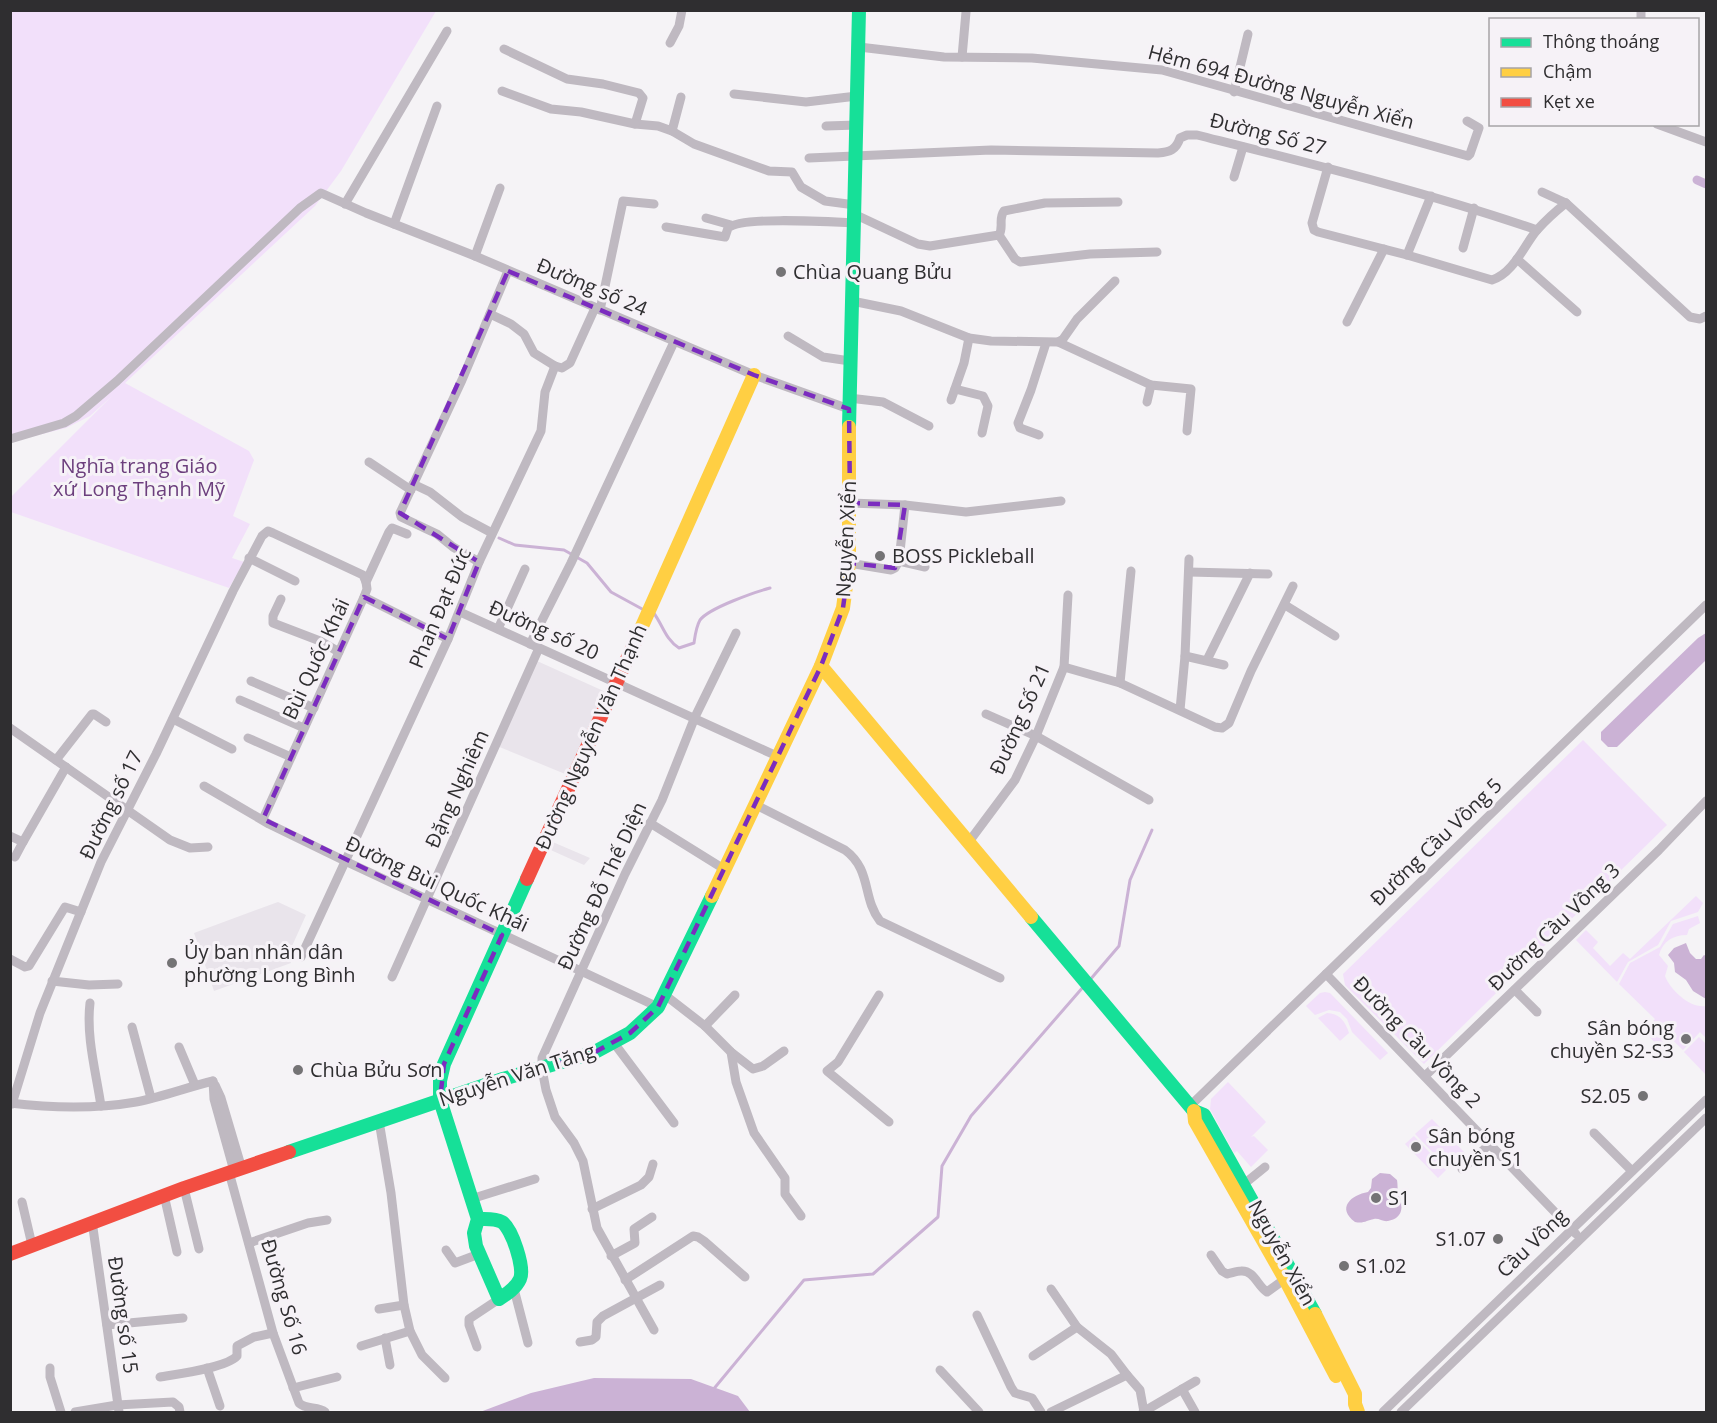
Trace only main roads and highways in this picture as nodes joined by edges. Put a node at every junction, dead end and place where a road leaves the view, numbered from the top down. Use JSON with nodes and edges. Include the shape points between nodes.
{"nodes":[{"id":1,"x":859,"y":10,"type":"edge"},
{"id":2,"x":754,"y":375,"type":"road end"},
{"id":3,"x":821,"y":666,"type":"junction"},
{"id":4,"x":440,"y":1100,"type":"junction"},
{"id":5,"x":1192,"y":1108,"type":"junction"},
{"id":6,"x":478,"y":1219,"type":"junction"},
{"id":7,"x":10,"y":1254,"type":"edge"},
{"id":8,"x":1355,"y":1409,"type":"edge"}],
"edges":[{"from":1,"to":3,"type":"main road","name":"Nguyễn Xiển","via":[[849,563],[843,608]]},
{"from":2,"to":4,"type":"main road","name":"Đường Nguyễn Văn Thạnh","via":[[444,1064]]},
{"from":3,"to":4,"type":"main road","name":"Nguyễn Văn Tăng","via":[[661,1001],[630,1033],[593,1053]]},
{"from":3,"to":5,"type":"main road","name":"Nguyễn Xiển"},
{"from":4,"to":6,"type":"main road"},
{"from":4,"to":7,"type":"main road","name":"Nguyễn Văn Tăng","via":[[164,1195]]},
{"from":5,"to":8,"type":"main road","name":"Nguyễn Xiển","via":[[1195,1121]]},
{"from":5,"to":8,"type":"main road","name":"Nguyễn Xiển","via":[[1204,1114],[1244,1184],[1331,1345],[1355,1395]]},
{"from":6,"to":6,"type":"main road","via":[[474,1233],[479,1254],[499,1299],[514,1289],[522,1264],[505,1224],[496,1219]]}]}
